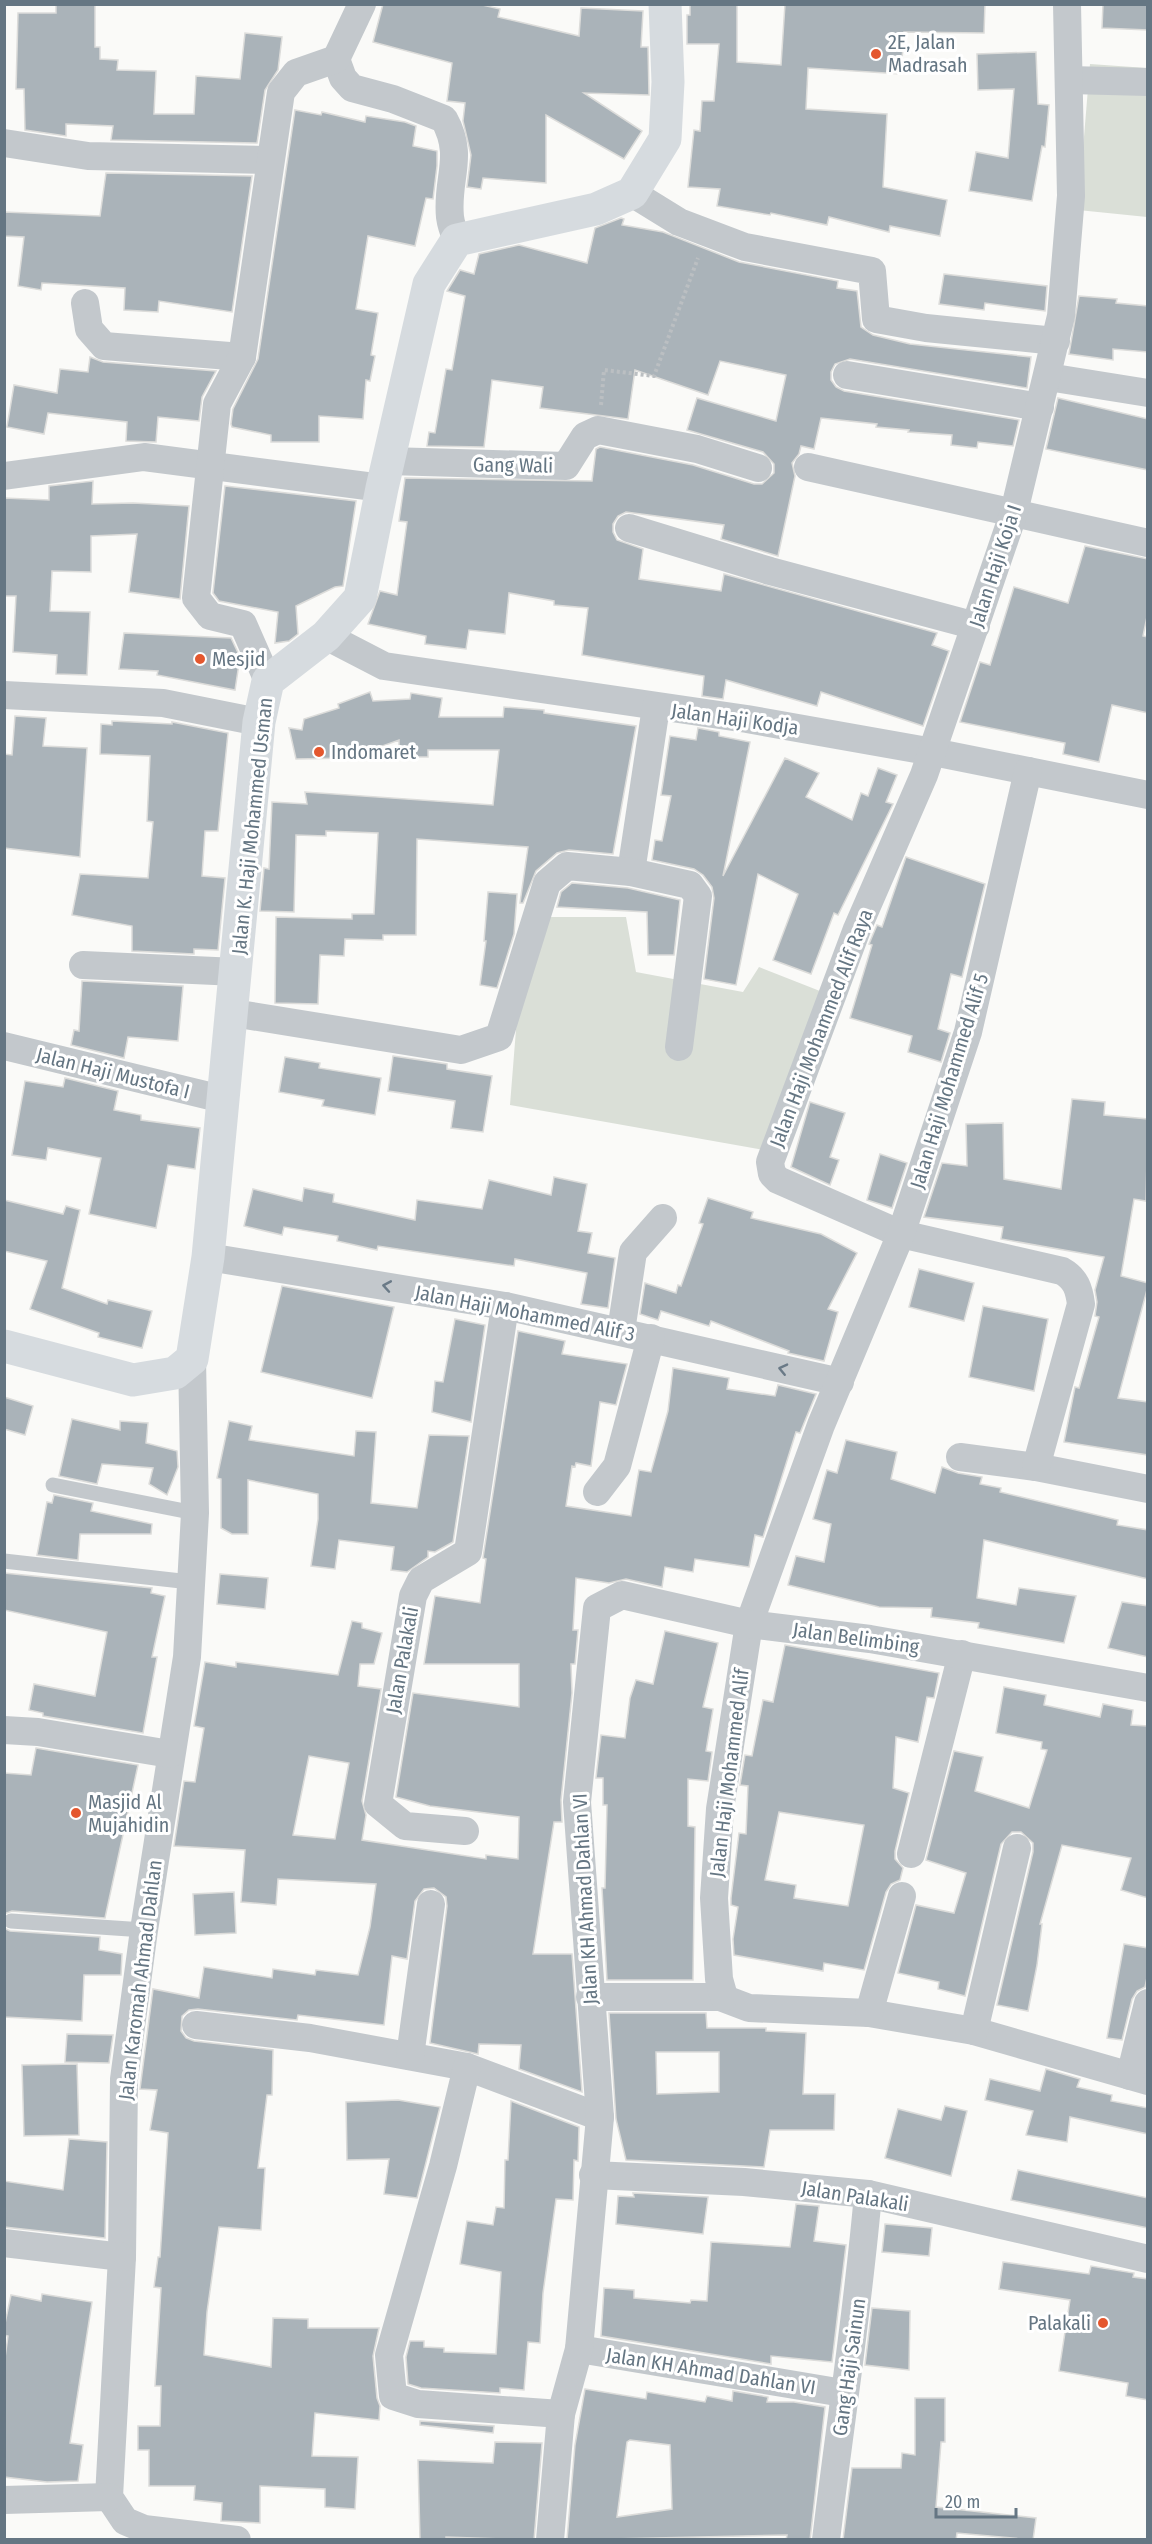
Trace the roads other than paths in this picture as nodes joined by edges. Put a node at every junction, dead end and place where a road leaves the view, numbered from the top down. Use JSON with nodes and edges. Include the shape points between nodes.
{"nodes":[{"id":1,"x":362,"y":4,"type":"edge"},
{"id":2,"x":665,"y":4,"type":"edge"},
{"id":3,"x":1067,"y":4,"type":"edge"},
{"id":4,"x":336,"y":59,"type":"junction"},
{"id":5,"x":1069,"y":80,"type":"junction"},
{"id":6,"x":1148,"y":82,"type":"edge"},
{"id":7,"x":4,"y":143,"type":"edge"},
{"id":8,"x":270,"y":160,"type":"junction"},
{"id":9,"x":632,"y":193,"type":"junction"},
{"id":10,"x":457,"y":240,"type":"junction"},
{"id":11,"x":85,"y":303,"type":"dead end"},
{"id":12,"x":1056,"y":341,"type":"junction"},
{"id":13,"x":242,"y":357,"type":"junction"},
{"id":14,"x":847,"y":375,"type":"dead end"},
{"id":15,"x":1048,"y":377,"type":"junction"},
{"id":16,"x":1148,"y":393,"type":"edge"},
{"id":17,"x":1040,"y":407,"type":"junction"},
{"id":18,"x":212,"y":465,"type":"junction"},
{"id":19,"x":808,"y":467,"type":"dead end"},
{"id":20,"x":758,"y":468,"type":"dead end"},
{"id":21,"x":385,"y":474,"type":"junction"},
{"id":22,"x":4,"y":477,"type":"edge"},
{"id":23,"x":1014,"y":512,"type":"junction"},
{"id":24,"x":629,"y":528,"type":"dead end"},
{"id":25,"x":1148,"y":543,"type":"edge"},
{"id":26,"x":976,"y":626,"type":"junction"},
{"id":27,"x":326,"y":636,"type":"junction"},
{"id":28,"x":268,"y":681,"type":"junction"},
{"id":29,"x":4,"y":695,"type":"edge"},
{"id":30,"x":656,"y":707,"type":"junction"},
{"id":31,"x":259,"y":722,"type":"junction"},
{"id":32,"x":933,"y":752,"type":"junction"},
{"id":33,"x":1028,"y":771,"type":"junction"},
{"id":34,"x":1148,"y":795,"type":"edge"},
{"id":35,"x":631,"y":872,"type":"junction"},
{"id":36,"x":83,"y":965,"type":"dead end"},
{"id":37,"x":237,"y":972,"type":"junction"},
{"id":38,"x":233,"y":1013,"type":"junction"},
{"id":39,"x":4,"y":1046,"type":"edge"},
{"id":40,"x":679,"y":1047,"type":"dead end"},
{"id":41,"x":222,"y":1099,"type":"junction"},
{"id":42,"x":663,"y":1218,"type":"dead end"},
{"id":43,"x":901,"y":1234,"type":"junction"},
{"id":44,"x":208,"y":1257,"type":"junction"},
{"id":45,"x":505,"y":1306,"type":"junction"},
{"id":46,"x":621,"y":1331,"type":"junction"},
{"id":47,"x":651,"y":1338,"type":"junction"},
{"id":48,"x":4,"y":1346,"type":"edge"},
{"id":49,"x":192,"y":1359,"type":"junction"},
{"id":50,"x":840,"y":1382,"type":"junction"},
{"id":51,"x":960,"y":1457,"type":"dead end"},
{"id":52,"x":1036,"y":1467,"type":"junction"},
{"id":53,"x":53,"y":1485,"type":"dead end"},
{"id":54,"x":1148,"y":1489,"type":"edge"},
{"id":55,"x":597,"y":1492,"type":"dead end"},
{"id":56,"x":195,"y":1513,"type":"junction"},
{"id":57,"x":4,"y":1561,"type":"edge"},
{"id":58,"x":190,"y":1582,"type":"junction"},
{"id":59,"x":749,"y":1624,"type":"junction"},
{"id":60,"x":962,"y":1654,"type":"junction"},
{"id":61,"x":1148,"y":1688,"type":"edge"},
{"id":62,"x":4,"y":1730,"type":"edge"},
{"id":63,"x":170,"y":1754,"type":"junction"},
{"id":64,"x":465,"y":1831,"type":"dead end"},
{"id":65,"x":1017,"y":1848,"type":"dead end"},
{"id":66,"x":911,"y":1854,"type":"dead end"},
{"id":67,"x":902,"y":1896,"type":"dead end"},
{"id":68,"x":431,"y":1904,"type":"dead end"},
{"id":69,"x":11,"y":1921,"type":"dead end"},
{"id":70,"x":144,"y":1930,"type":"junction"},
{"id":71,"x":590,"y":1997,"type":"junction"},
{"id":72,"x":724,"y":1997,"type":"junction"},
{"id":73,"x":1148,"y":2002,"type":"edge"},
{"id":74,"x":869,"y":2013,"type":"junction"},
{"id":75,"x":196,"y":2025,"type":"dead end"},
{"id":76,"x":974,"y":2031,"type":"junction"},
{"id":77,"x":410,"y":2056,"type":"junction"},
{"id":78,"x":467,"y":2067,"type":"junction"},
{"id":79,"x":1139,"y":2078,"type":"edge"},
{"id":80,"x":600,"y":2117,"type":"junction"},
{"id":81,"x":593,"y":2175,"type":"junction"},
{"id":82,"x":868,"y":2194,"type":"junction"},
{"id":83,"x":4,"y":2243,"type":"edge"},
{"id":84,"x":122,"y":2257,"type":"junction"},
{"id":85,"x":1148,"y":2259,"type":"edge"},
{"id":86,"x":579,"y":2349,"type":"junction"},
{"id":87,"x":843,"y":2393,"type":"junction"},
{"id":88,"x":561,"y":2414,"type":"junction"},
{"id":89,"x":109,"y":2497,"type":"junction"},
{"id":90,"x":4,"y":2500,"type":"edge"},
{"id":91,"x":237,"y":2540,"type":"edge"},
{"id":92,"x":550,"y":2540,"type":"edge"},
{"id":93,"x":826,"y":2540,"type":"edge"}],
"edges":[{"from":1,"to":4,"type":"street"},
{"from":2,"to":9,"type":"street","via":[[665,139]]},
{"from":3,"to":5,"type":"street","name":"Jalan Haji Koja I"},
{"from":4,"to":8,"type":"street","via":[[296,73],[281,92]]},
{"from":4,"to":10,"type":"street","via":[[343,78],[352,88],[444,119],[456,148],[450,219]]},
{"from":5,"to":6,"type":"street"},
{"from":5,"to":12,"type":"street","name":"Jalan Haji Koja I","via":[[1071,196]]},
{"from":7,"to":8,"type":"street","via":[[88,156]]},
{"from":8,"to":13,"type":"street"},
{"from":9,"to":10,"type":"street","via":[[596,209]]},
{"from":9,"to":12,"type":"street","via":[[679,222],[746,247],[872,271],[876,319]]},
{"from":10,"to":21,"type":"street","name":"Jalan K. Haji Mohammed Usman","via":[[429,284]]},
{"from":11,"to":13,"type":"street","via":[[89,329],[104,346]]},
{"from":12,"to":15,"type":"street","name":"Jalan Haji Koja I"},
{"from":13,"to":18,"type":"street","via":[[217,404]]},
{"from":14,"to":17,"type":"street"},
{"from":15,"to":16,"type":"street"},
{"from":15,"to":17,"type":"street","name":"Jalan Haji Koja I"},
{"from":17,"to":23,"type":"street","name":"Jalan Haji Koja I"},
{"from":18,"to":21,"type":"street"},
{"from":18,"to":22,"type":"street","via":[[144,457]]},
{"from":18,"to":28,"type":"street","via":[[196,598],[210,616],[243,624]]},
{"from":19,"to":23,"type":"street"},
{"from":20,"to":21,"type":"street","name":"Gang Wali","via":[[697,449],[598,430],[585,436],[566,466]]},
{"from":21,"to":27,"type":"street","name":"Jalan K. Haji Mohammed Usman","via":[[360,598]]},
{"from":23,"to":25,"type":"street"},
{"from":23,"to":26,"type":"street","name":"Jalan Haji Koja I"},
{"from":24,"to":26,"type":"street","via":[[770,571]]},
{"from":26,"to":32,"type":"street","name":"Jalan Haji Koja I"},
{"from":27,"to":28,"type":"street","name":"Jalan K. Haji Mohammed Usman"},
{"from":27,"to":30,"type":"street","name":"Jalan Haji Kodja","via":[[384,666]]},
{"from":28,"to":31,"type":"street","name":"Jalan K. Haji Mohammed Usman"},
{"from":29,"to":31,"type":"street","via":[[164,702]]},
{"from":30,"to":32,"type":"street","name":"Jalan Haji Kodja"},
{"from":30,"to":35,"type":"street"},
{"from":31,"to":37,"type":"street","name":"Jalan K. Haji Mohammed Usman"},
{"from":32,"to":33,"type":"street","name":"Jalan Haji Kodja"},
{"from":32,"to":43,"type":"street","name":"Jalan Haji Mohammed Alif Raya","via":[[857,929],[771,1162],[772,1174],[778,1180]]},
{"from":33,"to":34,"type":"street","name":"Jalan Haji Kodja"},
{"from":33,"to":43,"type":"street","name":"Jalan Haji Mohammed Alif 5","via":[[968,1032]]},
{"from":35,"to":38,"type":"street","via":[[567,866],[547,883],[499,1037],[461,1050]]},
{"from":35,"to":40,"type":"street","via":[[690,885],[698,896]]},
{"from":36,"to":37,"type":"street"},
{"from":37,"to":38,"type":"street","name":"Jalan K. Haji Mohammed Usman"},
{"from":38,"to":41,"type":"street","name":"Jalan K. Haji Mohammed Usman"},
{"from":39,"to":41,"type":"street","name":"Jalan Haji Mustofa I"},
{"from":41,"to":44,"type":"street","name":"Jalan K. Haji Mohammed Usman"},
{"from":42,"to":46,"type":"street","via":[[633,1252]]},
{"from":43,"to":50,"type":"street","name":"Jalan Haji Mohammed Alif 5"},
{"from":43,"to":52,"type":"street","name":"Jalan Haji Mohammed Alif Raya","via":[[1062,1271],[1078,1287],[1082,1304]]},
{"from":45,"to":44,"type":"street","name":"Jalan Haji Mohammed Alif 3","one_way":true},
{"from":44,"to":49,"type":"street","name":"Jalan K. Haji Mohammed Usman"},
{"from":45,"to":46,"type":"street","name":"Jalan Haji Mohammed Alif 3"},
{"from":45,"to":64,"type":"street","name":"Jalan Palakali","via":[[468,1552],[421,1580],[413,1596],[378,1804],[405,1826]]},
{"from":46,"to":47,"type":"street","name":"Jalan Haji Mohammed Alif 3"},
{"from":50,"to":47,"type":"street","name":"Jalan Haji Mohammed Alif 3","one_way":true},
{"from":47,"to":55,"type":"street","via":[[617,1466]]},
{"from":48,"to":49,"type":"street","via":[[133,1380],[175,1373]]},
{"from":49,"to":56,"type":"street","name":"Jalan Karomah Ahmad Dahlan"},
{"from":50,"to":59,"type":"street","name":"Jalan Haji Mohammed Alif","via":[[798,1484]]},
{"from":51,"to":52,"type":"street"},
{"from":52,"to":54,"type":"street"},
{"from":53,"to":56,"type":"lane"},
{"from":56,"to":58,"type":"street","name":"Jalan Karomah Ahmad Dahlan"},
{"from":57,"to":58,"type":"lane"},
{"from":58,"to":63,"type":"street","name":"Jalan Karomah Ahmad Dahlan","via":[[187,1657]]},
{"from":59,"to":60,"type":"street","name":"Jalan Belimbing"},
{"from":59,"to":71,"type":"street","name":"Jalan KH Ahmad Dahlan VI","via":[[622,1595],[597,1608],[577,1802]]},
{"from":59,"to":72,"type":"street","name":"Jalan Haji Mohammed Alif","via":[[718,1832],[714,1899],[719,1979]]},
{"from":60,"to":61,"type":"street","name":"Jalan Belimbing"},
{"from":60,"to":66,"type":"street"},
{"from":62,"to":63,"type":"street"},
{"from":63,"to":70,"type":"street","name":"Jalan Karomah Ahmad Dahlan"},
{"from":65,"to":76,"type":"street"},
{"from":67,"to":74,"type":"street"},
{"from":68,"to":77,"type":"street"},
{"from":69,"to":70,"type":"lane"},
{"from":70,"to":84,"type":"street","name":"Jalan Karomah Ahmad Dahlan","via":[[124,2079]]},
{"from":71,"to":72,"type":"street"},
{"from":71,"to":80,"type":"street","name":"Jalan KH Ahmad Dahlan VI"},
{"from":72,"to":74,"type":"street","via":[[749,2008]]},
{"from":73,"to":79,"type":"street"},
{"from":74,"to":76,"type":"street"},
{"from":75,"to":77,"type":"street","via":[[310,2038]]},
{"from":76,"to":79,"type":"street"},
{"from":77,"to":78,"type":"street"},
{"from":78,"to":80,"type":"street"},
{"from":78,"to":88,"type":"street","via":[[389,2355],[393,2396],[418,2404]]},
{"from":80,"to":81,"type":"street","name":"Jalan KH Ahmad Dahlan VI"},
{"from":81,"to":82,"type":"street","name":"Jalan Palakali","via":[[744,2182]]},
{"from":81,"to":86,"type":"street","name":"Jalan KH Ahmad Dahlan VI"},
{"from":82,"to":85,"type":"street","name":"Jalan Palakali"},
{"from":82,"to":87,"type":"street","name":"Gang Haji Sainun","via":[[861,2282]]},
{"from":83,"to":84,"type":"street"},
{"from":84,"to":89,"type":"street","name":"Jalan Karomah Ahmad Dahlan"},
{"from":86,"to":87,"type":"street","name":"Jalan KH Ahmad Dahlan VI"},
{"from":86,"to":88,"type":"street","name":"Jalan KH Ahmad Dahlan VI"},
{"from":87,"to":93,"type":"street","name":"Gang Haji Sainun"},
{"from":88,"to":92,"type":"street","name":"Jalan KH Ahmad Dahlan VI"},
{"from":89,"to":90,"type":"street"},
{"from":89,"to":91,"type":"street","via":[[125,2521],[144,2529]]}]}
